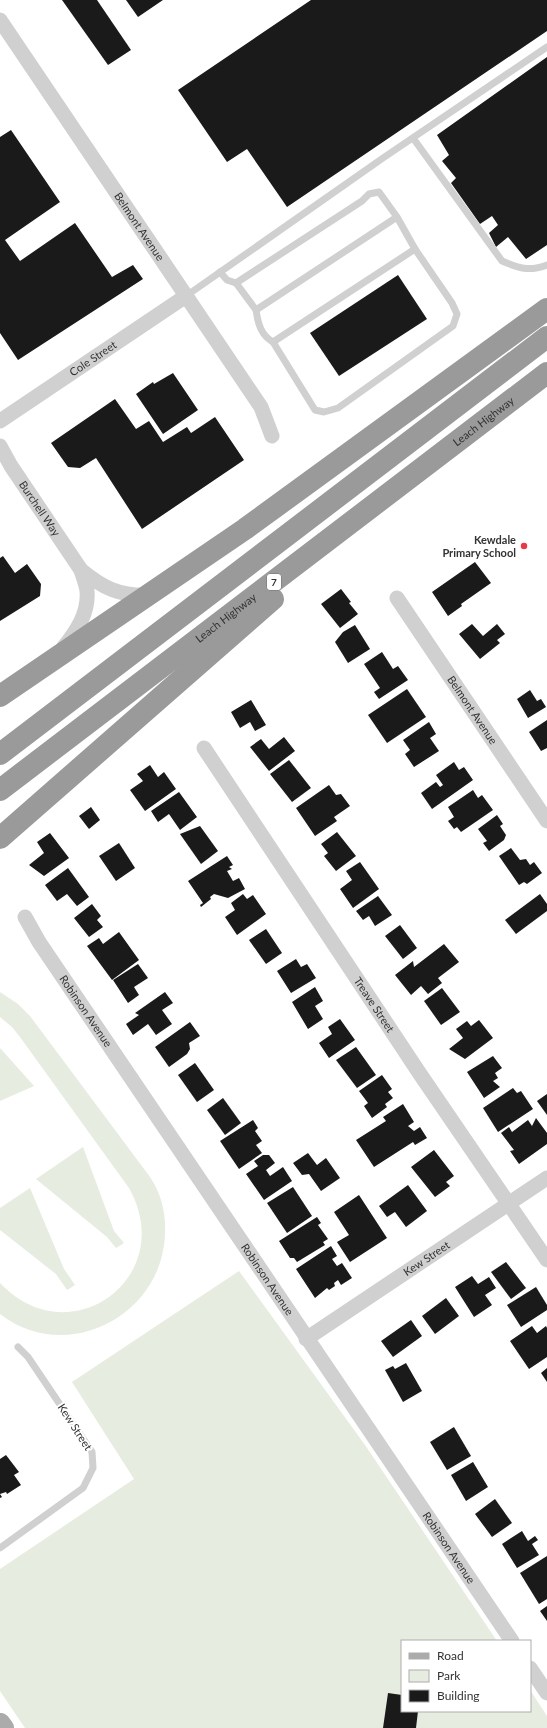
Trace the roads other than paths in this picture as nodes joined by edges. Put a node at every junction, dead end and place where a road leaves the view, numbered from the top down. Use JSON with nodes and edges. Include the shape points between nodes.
{"nodes":[{"id":1,"x":0,"y":20,"type":"edge"},
{"id":2,"x":547,"y":47,"type":"edge"},
{"id":3,"x":413,"y":138,"type":"junction"},
{"id":4,"x":397,"y":217,"type":"junction"},
{"id":5,"x":415,"y":250,"type":"junction"},
{"id":6,"x":547,"y":264,"type":"edge"},
{"id":7,"x":220,"y":272,"type":"junction"},
{"id":8,"x":236,"y":283,"type":"junction"},
{"id":9,"x":186,"y":296,"type":"junction"},
{"id":10,"x":547,"y":309,"type":"edge"},
{"id":11,"x":256,"y":310,"type":"junction"},
{"id":12,"x":547,"y":337,"type":"edge"},
{"id":13,"x":273,"y":342,"type":"junction"},
{"id":14,"x":547,"y":373,"type":"edge"},
{"id":15,"x":0,"y":421,"type":"edge"},
{"id":16,"x":272,"y":436,"type":"dead end"},
{"id":17,"x":0,"y":446,"type":"edge"},
{"id":18,"x":408,"y":480,"type":"junction"},
{"id":19,"x":81,"y":570,"type":"junction"},
{"id":20,"x":149,"y":595,"type":"junction"},
{"id":21,"x":397,"y":598,"type":"dead end"},
{"id":22,"x":54,"y":660,"type":"junction"},
{"id":23,"x":0,"y":696,"type":"edge"},
{"id":24,"x":204,"y":748,"type":"dead end"},
{"id":25,"x":0,"y":754,"type":"edge"},
{"id":26,"x":0,"y":790,"type":"edge"},
{"id":27,"x":547,"y":821,"type":"edge"},
{"id":28,"x":0,"y":838,"type":"edge"},
{"id":29,"x":25,"y":917,"type":"dead end"},
{"id":30,"x":547,"y":1178,"type":"edge"},
{"id":31,"x":509,"y":1204,"type":"junction"},
{"id":32,"x":547,"y":1260,"type":"edge"},
{"id":33,"x":306,"y":1339,"type":"junction"},
{"id":34,"x":18,"y":1347,"type":"dead end"},
{"id":35,"x":0,"y":1548,"type":"edge"},
{"id":36,"x":511,"y":1640,"type":"edge"},
{"id":37,"x":531,"y":1669,"type":"edge"},
{"id":38,"x":547,"y":1693,"type":"edge"},
{"id":39,"x":0,"y":1724,"type":"edge"},
{"id":40,"x":3,"y":1728,"type":"edge"}],
"edges":[{"from":1,"to":9,"type":"street","name":"Belmont Avenue"},
{"from":2,"to":3,"type":"lane"},
{"from":3,"to":6,"type":"lane","via":[[502,261],[522,269],[539,268]]},
{"from":3,"to":7,"type":"lane"},
{"from":4,"to":5,"type":"lane"},
{"from":4,"to":8,"type":"lane","via":[[379,192],[369,194]]},
{"from":4,"to":11,"type":"lane"},
{"from":5,"to":13,"type":"lane"},
{"from":5,"to":13,"type":"lane","via":[[458,314],[453,326],[338,408],[324,412],[315,410]]},
{"from":7,"to":8,"type":"lane","via":[[227,280]]},
{"from":7,"to":9,"type":"lane"},
{"from":8,"to":11,"type":"lane"},
{"from":9,"to":15,"type":"street","name":"Cole Street"},
{"from":9,"to":16,"type":"street","name":"Belmont Avenue","via":[[261,407]]},
{"from":10,"to":20,"type":"highway","via":[[245,529]]},
{"from":11,"to":13,"type":"lane","via":[[258,324],[265,337]]},
{"from":12,"to":25,"type":"highway"},
{"from":14,"to":18,"type":"highway","name":"Leach Highway","number":"7"},
{"from":17,"to":19,"type":"street","name":"Burchell Way"},
{"from":18,"to":26,"type":"highway","name":"Leach Highway","number":"7"},
{"from":18,"to":28,"type":"highway"},
{"from":19,"to":20,"type":"street","name":"Burchell Way","via":[[99,584],[116,592]]},
{"from":19,"to":22,"type":"street","name":"Burchell Way","via":[[87,590],[86,608],[77,629]]},
{"from":20,"to":22,"type":"highway"},
{"from":21,"to":27,"type":"street","name":"Belmont Avenue"},
{"from":22,"to":23,"type":"highway"},
{"from":24,"to":31,"type":"street","name":"Treave Street"},
{"from":29,"to":33,"type":"street","name":"Robinson Avenue"},
{"from":30,"to":31,"type":"street","name":"Kew Street"},
{"from":31,"to":32,"type":"street","name":"Treave Street"},
{"from":31,"to":33,"type":"street","name":"Kew Street"},
{"from":33,"to":36,"type":"street","name":"Robinson Avenue"},
{"from":34,"to":35,"type":"lane","name":"Kew Street","via":[[28,1357],[92,1452],[93,1468],[83,1488]]},
{"from":37,"to":38,"type":"street"},
{"from":39,"to":40,"type":"main road"}]}
